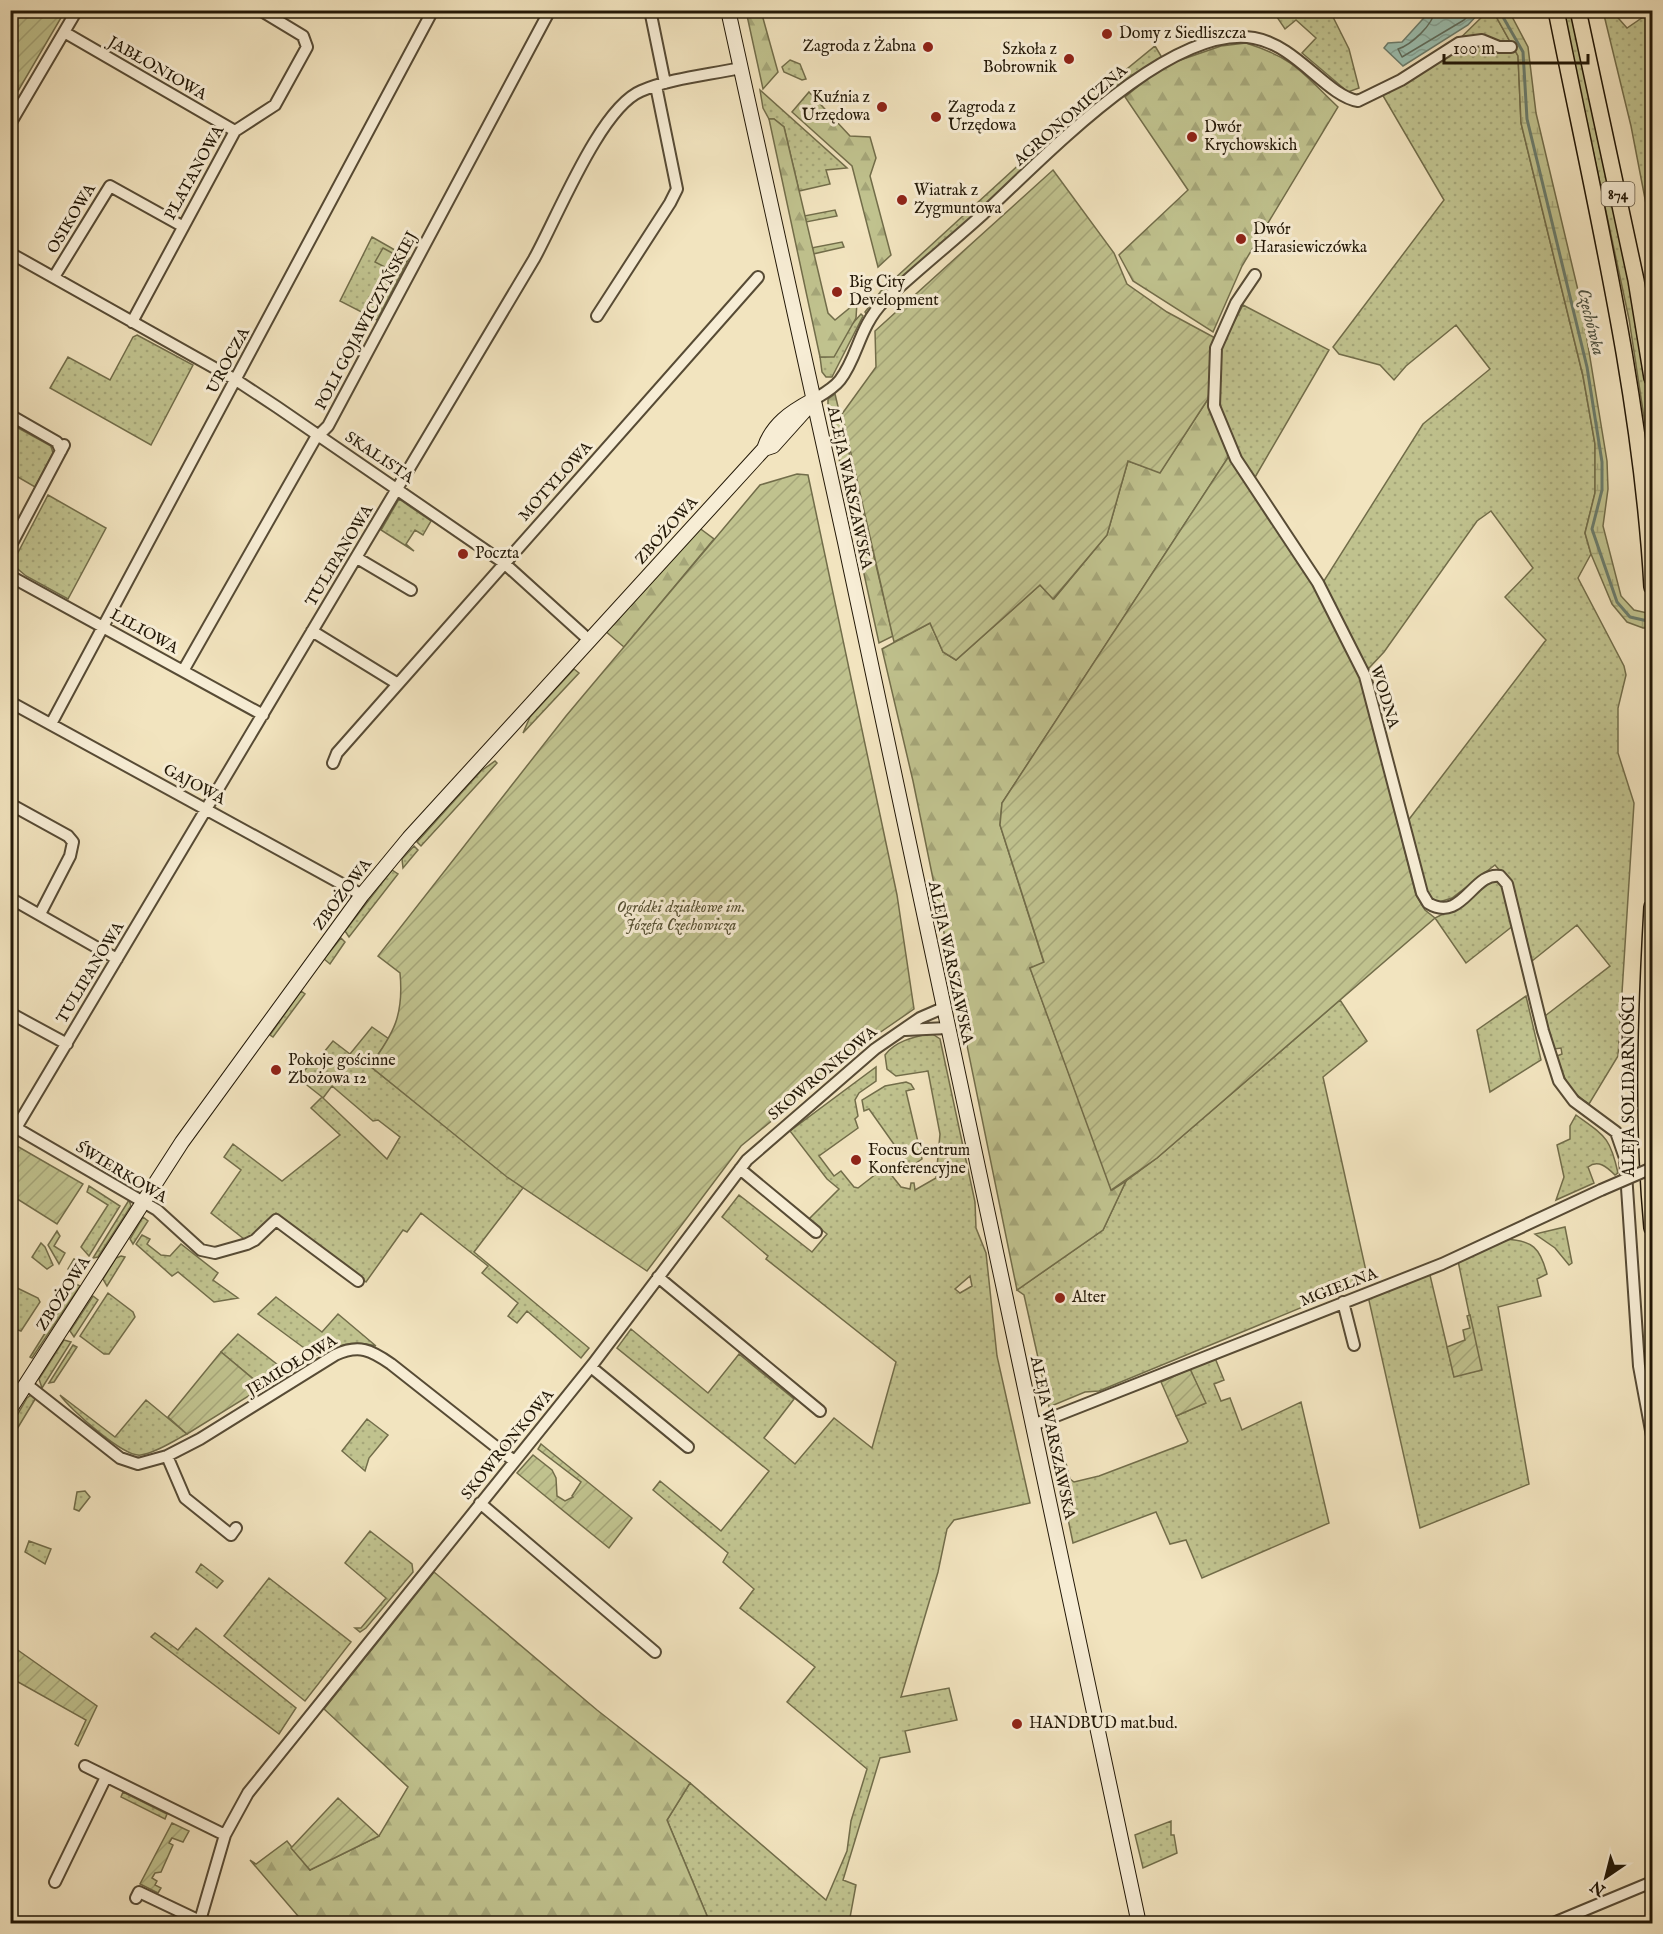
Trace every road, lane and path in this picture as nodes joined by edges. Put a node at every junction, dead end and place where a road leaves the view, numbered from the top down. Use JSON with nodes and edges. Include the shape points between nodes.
{"nodes":[{"id":1,"x":77,"y":10,"type":"edge"},
{"id":2,"x":260,"y":10,"type":"edge"},
{"id":3,"x":433,"y":10,"type":"edge"},
{"id":4,"x":549,"y":10,"type":"edge"},
{"id":5,"x":650,"y":10,"type":"edge"},
{"id":6,"x":728,"y":10,"type":"edge"},
{"id":7,"x":1551,"y":10,"type":"edge"},
{"id":8,"x":1556,"y":10,"type":"edge"},
{"id":9,"x":1578,"y":10,"type":"edge"},
{"id":10,"x":64,"y":32,"type":"junction"},
{"id":11,"x":1511,"y":47,"type":"dead end"},
{"id":12,"x":1564,"y":52,"type":"junction"},
{"id":13,"x":740,"y":68,"type":"junction"},
{"id":14,"x":660,"y":85,"type":"junction"},
{"id":15,"x":10,"y":124,"type":"edge"},
{"id":16,"x":235,"y":131,"type":"junction"},
{"id":17,"x":182,"y":226,"type":"junction"},
{"id":18,"x":10,"y":253,"type":"edge"},
{"id":19,"x":1255,"y":275,"type":"dead end"},
{"id":20,"x":54,"y":277,"type":"junction"},
{"id":21,"x":758,"y":277,"type":"dead end"},
{"id":22,"x":597,"y":316,"type":"dead end"},
{"id":23,"x":132,"y":322,"type":"junction"},
{"id":24,"x":1653,"y":378,"type":"edge"},
{"id":25,"x":236,"y":380,"type":"junction"},
{"id":26,"x":813,"y":400,"type":"junction"},
{"id":27,"x":10,"y":415,"type":"edge"},
{"id":28,"x":319,"y":435,"type":"junction"},
{"id":29,"x":397,"y":489,"type":"junction"},
{"id":30,"x":10,"y":547,"type":"edge"},
{"id":31,"x":357,"y":558,"type":"junction"},
{"id":32,"x":504,"y":563,"type":"junction"},
{"id":33,"x":1652,"y":575,"type":"edge"},
{"id":34,"x":10,"y":576,"type":"edge"},
{"id":35,"x":1653,"y":587,"type":"edge"},
{"id":36,"x":411,"y":590,"type":"dead end"},
{"id":37,"x":105,"y":628,"type":"junction"},
{"id":38,"x":312,"y":631,"type":"junction"},
{"id":39,"x":589,"y":640,"type":"junction"},
{"id":40,"x":183,"y":671,"type":"junction"},
{"id":41,"x":398,"y":684,"type":"junction"},
{"id":42,"x":10,"y":702,"type":"edge"},
{"id":43,"x":263,"y":715,"type":"junction"},
{"id":44,"x":51,"y":724,"type":"junction"},
{"id":45,"x":333,"y":763,"type":"dead end"},
{"id":46,"x":10,"y":804,"type":"edge"},
{"id":47,"x":206,"y":809,"type":"junction"},
{"id":48,"x":362,"y":895,"type":"junction"},
{"id":49,"x":10,"y":898,"type":"edge"},
{"id":50,"x":1653,"y":907,"type":"edge"},
{"id":51,"x":40,"y":914,"type":"junction"},
{"id":52,"x":117,"y":959,"type":"junction"},
{"id":53,"x":943,"y":1008,"type":"junction"},
{"id":54,"x":10,"y":1013,"type":"edge"},
{"id":55,"x":947,"y":1028,"type":"junction"},
{"id":56,"x":902,"y":1030,"type":"junction"},
{"id":57,"x":67,"y":1044,"type":"junction"},
{"id":58,"x":13,"y":1127,"type":"edge"},
{"id":59,"x":1653,"y":1168,"type":"edge"},
{"id":60,"x":740,"y":1169,"type":"junction"},
{"id":61,"x":143,"y":1202,"type":"junction"},
{"id":62,"x":1653,"y":1228,"type":"edge"},
{"id":63,"x":816,"y":1232,"type":"dead end"},
{"id":64,"x":658,"y":1277,"type":"junction"},
{"id":65,"x":358,"y":1281,"type":"dead end"},
{"id":66,"x":1343,"y":1302,"type":"junction"},
{"id":67,"x":1354,"y":1345,"type":"dead end"},
{"id":68,"x":591,"y":1367,"type":"junction"},
{"id":69,"x":26,"y":1384,"type":"junction"},
{"id":70,"x":10,"y":1409,"type":"edge"},
{"id":71,"x":820,"y":1411,"type":"dead end"},
{"id":72,"x":1033,"y":1425,"type":"junction"},
{"id":73,"x":1653,"y":1436,"type":"edge"},
{"id":74,"x":688,"y":1447,"type":"dead end"},
{"id":75,"x":167,"y":1456,"type":"junction"},
{"id":76,"x":514,"y":1461,"type":"junction"},
{"id":77,"x":480,"y":1503,"type":"junction"},
{"id":78,"x":236,"y":1528,"type":"dead end"},
{"id":79,"x":654,"y":1652,"type":"dead end"},
{"id":80,"x":85,"y":1766,"type":"dead end"},
{"id":81,"x":106,"y":1777,"type":"junction"},
{"id":82,"x":225,"y":1835,"type":"junction"},
{"id":83,"x":55,"y":1882,"type":"dead end"},
{"id":84,"x":1653,"y":1882,"type":"edge"},
{"id":85,"x":136,"y":1898,"type":"dead end"},
{"id":86,"x":199,"y":1922,"type":"edge"},
{"id":87,"x":1138,"y":1923,"type":"edge"},
{"id":88,"x":1551,"y":1923,"type":"edge"}],
"edges":[{"from":1,"to":10,"type":"street"},
{"from":2,"to":16,"type":"street","name":"PLATANOWA","via":[[303,36],[307,47],[275,105]]},
{"from":3,"to":25,"type":"street","name":"UROCZA"},
{"from":4,"to":28,"type":"street","name":"POLI GOJAWICZYŃSKIEJ","via":[[328,426]]},
{"from":5,"to":14,"type":"street"},
{"from":6,"to":13,"type":"street","name":"ALEJA WARSZAWSKA"},
{"from":7,"to":12,"type":"main road","number":"874"},
{"from":8,"to":12,"type":"main road","number":"874"},
{"from":9,"to":24,"type":"main road","number":"874"},
{"from":10,"to":15,"type":"street"},
{"from":10,"to":16,"type":"street","name":"JABŁONIOWA"},
{"from":11,"to":26,"type":"street","name":"AGRONOMICZNA","via":[[1500,48],[1482,39],[1459,44],[1358,101],[1290,53],[1254,38],[1221,40],[1164,62],[1095,111],[884,301],[863,327],[842,378]]},
{"from":12,"to":33,"type":"main road","number":"874","via":[[1625,356]]},
{"from":13,"to":14,"type":"street","name":"TULIPANOWA"},
{"from":13,"to":26,"type":"street","name":"ALEJA WARSZAWSKA"},
{"from":14,"to":22,"type":"street","via":[[675,195]]},
{"from":14,"to":29,"type":"street","name":"TULIPANOWA","via":[[630,97],[597,139],[534,259]]},
{"from":16,"to":17,"type":"street","name":"PLATANOWA"},
{"from":17,"to":20,"type":"street","name":"OSIKOWA","via":[[110,186]]},
{"from":17,"to":23,"type":"street","name":"PLATANOWA"},
{"from":18,"to":20,"type":"street","name":"SKALISTA"},
{"from":19,"to":73,"type":"street","name":"WODNA","via":[[1236,303],[1216,348],[1214,406],[1236,459],[1318,583],[1365,676],[1422,893],[1428,903],[1445,909],[1490,877],[1500,876],[1507,884],[1542,1031],[1559,1081],[1568,1095],[1610,1126],[1623,1148],[1639,1366]]},
{"from":20,"to":23,"type":"street","name":"SKALISTA"},
{"from":21,"to":32,"type":"street","name":"MOTYLOWA"},
{"from":23,"to":25,"type":"street","name":"SKALISTA"},
{"from":25,"to":28,"type":"street","name":"SKALISTA"},
{"from":25,"to":37,"type":"street","name":"UROCZA"},
{"from":26,"to":39,"type":"street","name":"ZBOŻOWA"},
{"from":26,"to":53,"type":"street","name":"ALEJA WARSZAWSKA"},
{"from":27,"to":30,"type":"street","via":[[63,448]]},
{"from":28,"to":29,"type":"street","name":"SKALISTA"},
{"from":28,"to":40,"type":"street","name":"POLI GOJAWICZYŃSKIEJ"},
{"from":29,"to":31,"type":"street","name":"TULIPANOWA"},
{"from":29,"to":32,"type":"street","name":"SKALISTA"},
{"from":31,"to":36,"type":"street"},
{"from":31,"to":38,"type":"street","name":"TULIPANOWA"},
{"from":32,"to":39,"type":"street","name":"SKALISTA"},
{"from":32,"to":41,"type":"street","name":"MOTYLOWA"},
{"from":33,"to":35,"type":"main road","number":"874"},
{"from":34,"to":37,"type":"street","name":"LILIOWA"},
{"from":37,"to":40,"type":"street","name":"LILIOWA"},
{"from":37,"to":44,"type":"street","name":"UROCZA"},
{"from":38,"to":41,"type":"street"},
{"from":38,"to":43,"type":"street","name":"TULIPANOWA"},
{"from":39,"to":48,"type":"street","name":"ZBOŻOWA"},
{"from":40,"to":43,"type":"street","name":"LILIOWA"},
{"from":41,"to":45,"type":"street","name":"MOTYLOWA","via":[[337,753]]},
{"from":42,"to":44,"type":"street","name":"GAJOWA"},
{"from":43,"to":47,"type":"street","name":"TULIPANOWA"},
{"from":44,"to":47,"type":"street","name":"GAJOWA"},
{"from":46,"to":51,"type":"street","via":[[73,842],[70,856]]},
{"from":47,"to":48,"type":"street","name":"GAJOWA"},
{"from":47,"to":52,"type":"street","name":"TULIPANOWA"},
{"from":48,"to":61,"type":"street","name":"ZBOŻOWA","via":[[182,1142]]},
{"from":49,"to":51,"type":"street"},
{"from":50,"to":62,"type":"main road","name":"ALEJA SOLIDARNOŚCI","via":[[1645,1064]]},
{"from":51,"to":52,"type":"street"},
{"from":52,"to":57,"type":"street","name":"TULIPANOWA"},
{"from":53,"to":55,"type":"street","name":"ALEJA WARSZAWSKA"},
{"from":53,"to":56,"type":"street","name":"SKOWRONKOWA"},
{"from":54,"to":57,"type":"street"},
{"from":55,"to":56,"type":"street","name":"SKOWRONKOWA"},
{"from":55,"to":72,"type":"street","name":"ALEJA WARSZAWSKA"},
{"from":56,"to":60,"type":"street","name":"SKOWRONKOWA","via":[[765,1142]]},
{"from":57,"to":58,"type":"street","name":"TULIPANOWA"},
{"from":58,"to":61,"type":"street","name":"ŚWIERKOWA"},
{"from":59,"to":66,"type":"street","name":"MGIELNA","bridge":true,"via":[[1442,1264]]},
{"from":60,"to":63,"type":"street"},
{"from":60,"to":64,"type":"street","name":"SKOWRONKOWA"},
{"from":61,"to":65,"type":"street","name":"ŚWIERKOWA","via":[[195,1246],[208,1252],[229,1251],[255,1240],[276,1220]]},
{"from":61,"to":69,"type":"street","name":"ZBOŻOWA"},
{"from":64,"to":68,"type":"street","name":"SKOWRONKOWA"},
{"from":64,"to":71,"type":"street"},
{"from":66,"to":67,"type":"street"},
{"from":66,"to":72,"type":"street","name":"MGIELNA"},
{"from":68,"to":74,"type":"street"},
{"from":68,"to":76,"type":"street","name":"SKOWRONKOWA"},
{"from":69,"to":70,"type":"street","name":"ZBOŻOWA"},
{"from":69,"to":75,"type":"street","name":"JEMIOŁOWA","via":[[124,1461],[143,1463]]},
{"from":72,"to":87,"type":"street","name":"ALEJA WARSZAWSKA"},
{"from":75,"to":76,"type":"street","name":"JEMIOŁOWA","via":[[335,1355],[361,1348],[391,1364]]},
{"from":75,"to":78,"type":"street","via":[[184,1498],[231,1535]]},
{"from":76,"to":77,"type":"street","name":"SKOWRONKOWA"},
{"from":77,"to":79,"type":"street"},
{"from":77,"to":82,"type":"street","name":"SKOWRONKOWA","via":[[248,1793]]},
{"from":80,"to":81,"type":"street"},
{"from":81,"to":82,"type":"street"},
{"from":81,"to":83,"type":"street"},
{"from":82,"to":86,"type":"street","name":"SKOWRONKOWA"},
{"from":84,"to":88,"type":"street"},
{"from":85,"to":86,"type":"street","via":[[139,1892]]}]}
